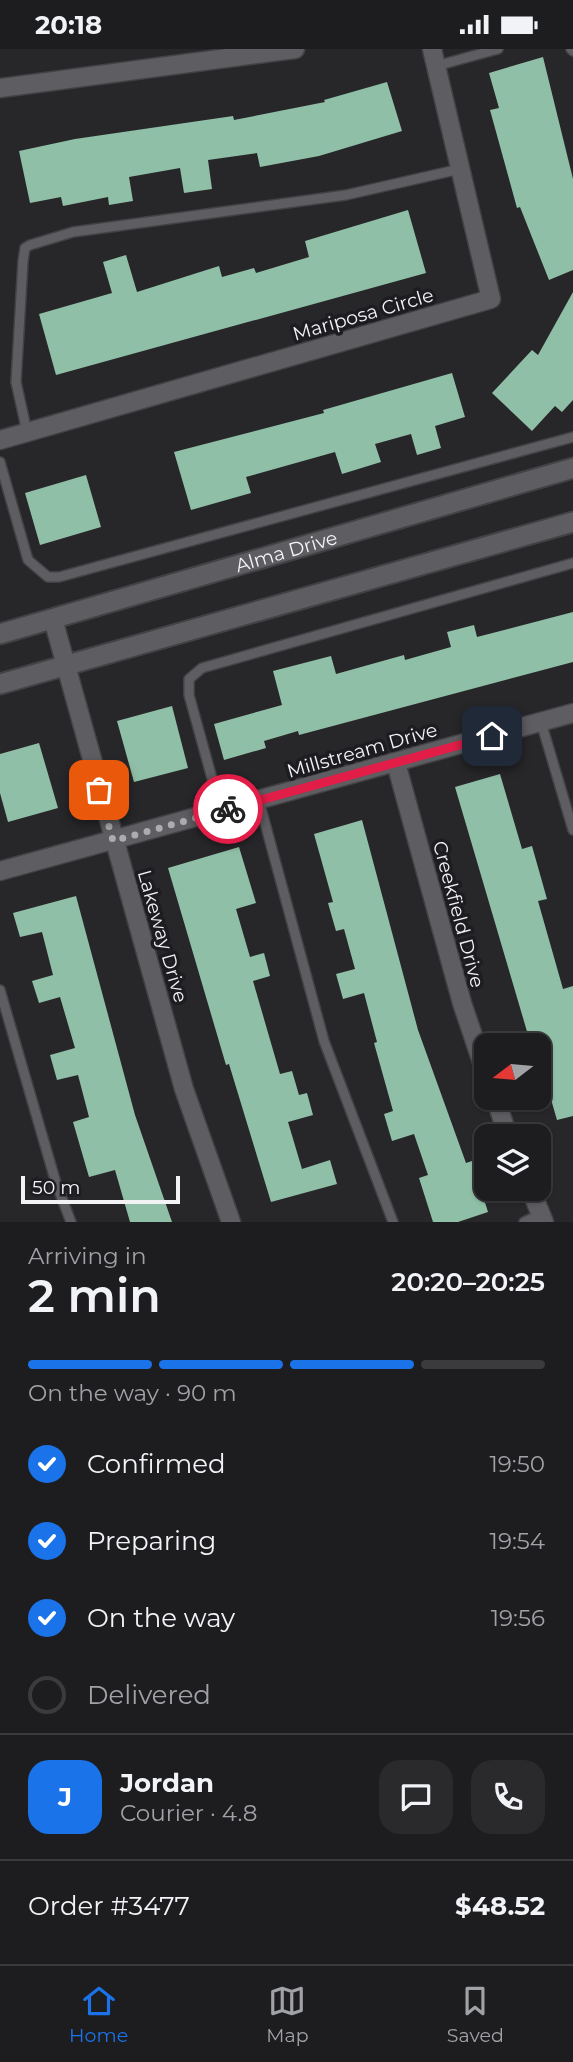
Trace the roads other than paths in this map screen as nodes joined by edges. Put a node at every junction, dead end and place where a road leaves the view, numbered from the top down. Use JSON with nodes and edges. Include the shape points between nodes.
{"nodes":[{"id":1,"x":295,"y":49,"type":"edge"},
{"id":2,"x":498,"y":49,"type":"edge"},
{"id":3,"x":434,"y":57,"type":"edge"},
{"id":4,"x":0,"y":88,"type":"edge"},
{"id":5,"x":460,"y":169,"type":"junction"},
{"id":6,"x":27,"y":432,"type":"junction"},
{"id":7,"x":573,"y":437,"type":"edge"},
{"id":8,"x":0,"y":440,"type":"edge"},
{"id":9,"x":0,"y":462,"type":"edge"},
{"id":10,"x":573,"y":468,"type":"edge"},
{"id":11,"x":573,"y":522,"type":"edge"},
{"id":12,"x":573,"y":563,"type":"edge"},
{"id":13,"x":53,"y":619,"type":"junction"},
{"id":14,"x":0,"y":634,"type":"edge"},
{"id":15,"x":65,"y":665,"type":"junction"},
{"id":16,"x":0,"y":684,"type":"edge"},
{"id":17,"x":573,"y":713,"type":"edge"},
{"id":18,"x":541,"y":722,"type":"junction"},
{"id":19,"x":396,"y":763,"type":"junction"},
{"id":20,"x":259,"y":801,"type":"junction"},
{"id":21,"x":221,"y":811,"type":"junction"},
{"id":22,"x":573,"y":830,"type":"edge"},
{"id":23,"x":113,"y":841,"type":"junction"},
{"id":24,"x":0,"y":871,"type":"edge"},
{"id":25,"x":0,"y":990,"type":"edge"},
{"id":26,"x":474,"y":1040,"type":"edge"},
{"id":27,"x":535,"y":1201,"type":"edge"},
{"id":28,"x":542,"y":1218,"type":"edge"},
{"id":29,"x":71,"y":1222,"type":"edge"},
{"id":30,"x":231,"y":1222,"type":"edge"},
{"id":31,"x":393,"y":1222,"type":"edge"},
{"id":32,"x":524,"y":1222,"type":"edge"}],
"edges":[{"from":1,"to":4,"type":"street"},
{"from":2,"to":3,"type":"lane"},
{"from":3,"to":5,"type":"street","name":"Mariposa Circle"},
{"from":5,"to":6,"type":"street","name":"Mariposa Circle","via":[[491,299]]},
{"from":5,"to":6,"type":"lane","via":[[345,195],[73,232],[25,248],[16,382]]},
{"from":6,"to":8,"type":"street","name":"Mariposa Circle"},
{"from":7,"to":9,"type":"lane","via":[[59,577],[48,577],[28,560]]},
{"from":10,"to":13,"type":"main road","name":"Alma Drive"},
{"from":11,"to":15,"type":"main road"},
{"from":12,"to":21,"type":"lane","via":[[202,668],[189,679],[189,695]]},
{"from":13,"to":14,"type":"main road","name":"Alma Drive"},
{"from":13,"to":15,"type":"street","name":"Lakeway Drive"},
{"from":15,"to":16,"type":"main road"},
{"from":15,"to":23,"type":"street","name":"Lakeway Drive"},
{"from":17,"to":18,"type":"street","name":"Millstream Drive"},
{"from":18,"to":19,"type":"street","name":"Millstream Drive"},
{"from":18,"to":22,"type":"lane"},
{"from":19,"to":20,"type":"street","name":"Millstream Drive"},
{"from":19,"to":26,"type":"street","name":"Creekfield Drive"},
{"from":20,"to":21,"type":"street","name":"Millstream Drive"},
{"from":20,"to":31,"type":"lane","via":[[324,1041]]},
{"from":21,"to":23,"type":"street","name":"Millstream Drive"},
{"from":23,"to":24,"type":"street","name":"Millstream Drive"},
{"from":23,"to":30,"type":"street","name":"Lakeway Drive","via":[[184,1089]]},
{"from":25,"to":29,"type":"lane"},
{"from":27,"to":28,"type":"street"},
{"from":28,"to":32,"type":"lane"}]}
